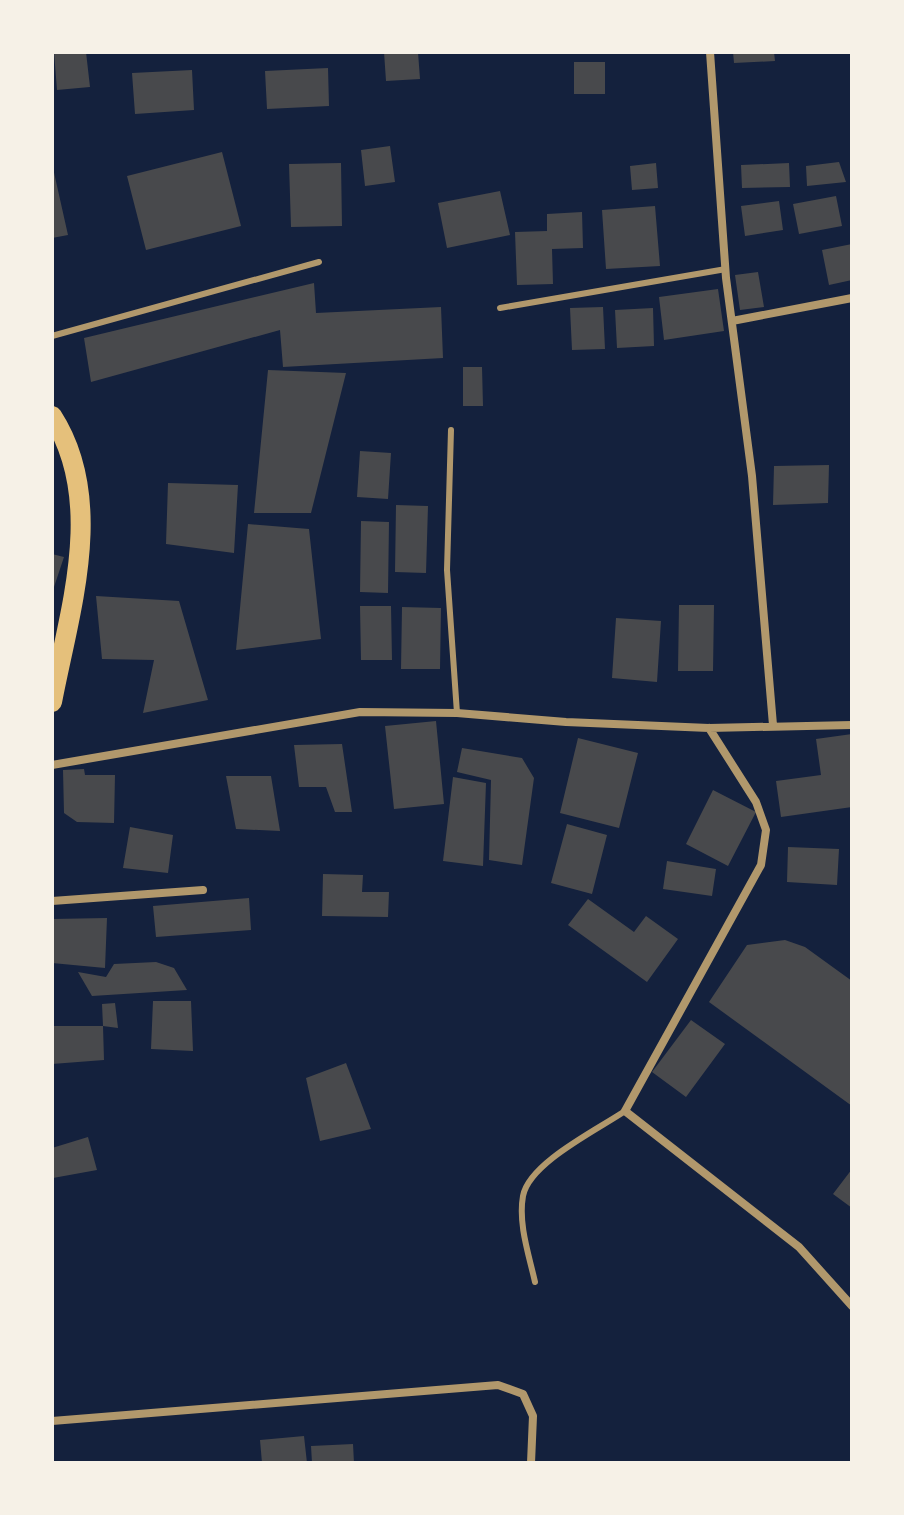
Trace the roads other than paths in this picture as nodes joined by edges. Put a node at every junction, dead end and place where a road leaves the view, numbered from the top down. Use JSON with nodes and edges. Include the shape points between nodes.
{"nodes":[{"id":1,"x":710,"y":52,"type":"edge"},
{"id":2,"x":319,"y":262,"type":"dead end"},
{"id":3,"x":726,"y":269,"type":"junction"},
{"id":4,"x":852,"y":298,"type":"edge"},
{"id":5,"x":500,"y":308,"type":"dead end"},
{"id":6,"x":732,"y":321,"type":"junction"},
{"id":7,"x":52,"y":336,"type":"edge"},
{"id":8,"x":52,"y":416,"type":"edge"},
{"id":9,"x":451,"y":430,"type":"dead end"},
{"id":10,"x":57,"y":653,"type":"edge"},
{"id":11,"x":52,"y":702,"type":"edge"},
{"id":12,"x":457,"y":713,"type":"junction"},
{"id":13,"x":773,"y":725,"type":"junction"},
{"id":14,"x":852,"y":725,"type":"edge"},
{"id":15,"x":709,"y":728,"type":"junction"},
{"id":16,"x":52,"y":765,"type":"edge"},
{"id":17,"x":203,"y":890,"type":"dead end"},
{"id":18,"x":52,"y":901,"type":"edge"},
{"id":19,"x":625,"y":1111,"type":"junction"},
{"id":20,"x":535,"y":1282,"type":"dead end"},
{"id":21,"x":852,"y":1306,"type":"edge"},
{"id":22,"x":52,"y":1421,"type":"edge"},
{"id":23,"x":531,"y":1463,"type":"edge"}],
"edges":[{"from":1,"to":3,"type":"street"},
{"from":2,"to":7,"type":"lane"},
{"from":3,"to":5,"type":"lane"},
{"from":3,"to":6,"type":"street"},
{"from":4,"to":6,"type":"street"},
{"from":6,"to":13,"type":"street","via":[[752,476]]},
{"from":8,"to":10,"type":"main road","via":[[79,489],[80,552]]},
{"from":9,"to":12,"type":"lane","via":[[447,570]]},
{"from":10,"to":11,"type":"main road"},
{"from":12,"to":15,"type":"street"},
{"from":12,"to":16,"type":"street","via":[[360,712]]},
{"from":13,"to":14,"type":"street"},
{"from":13,"to":15,"type":"street"},
{"from":15,"to":19,"type":"street","via":[[756,802],[766,830],[761,865]]},
{"from":17,"to":18,"type":"street"},
{"from":19,"to":20,"type":"lane","via":[[534,1171],[523,1194],[522,1218]]},
{"from":19,"to":21,"type":"street","via":[[799,1247]]},
{"from":22,"to":23,"type":"street","via":[[498,1385],[523,1394],[533,1416]]}]}
